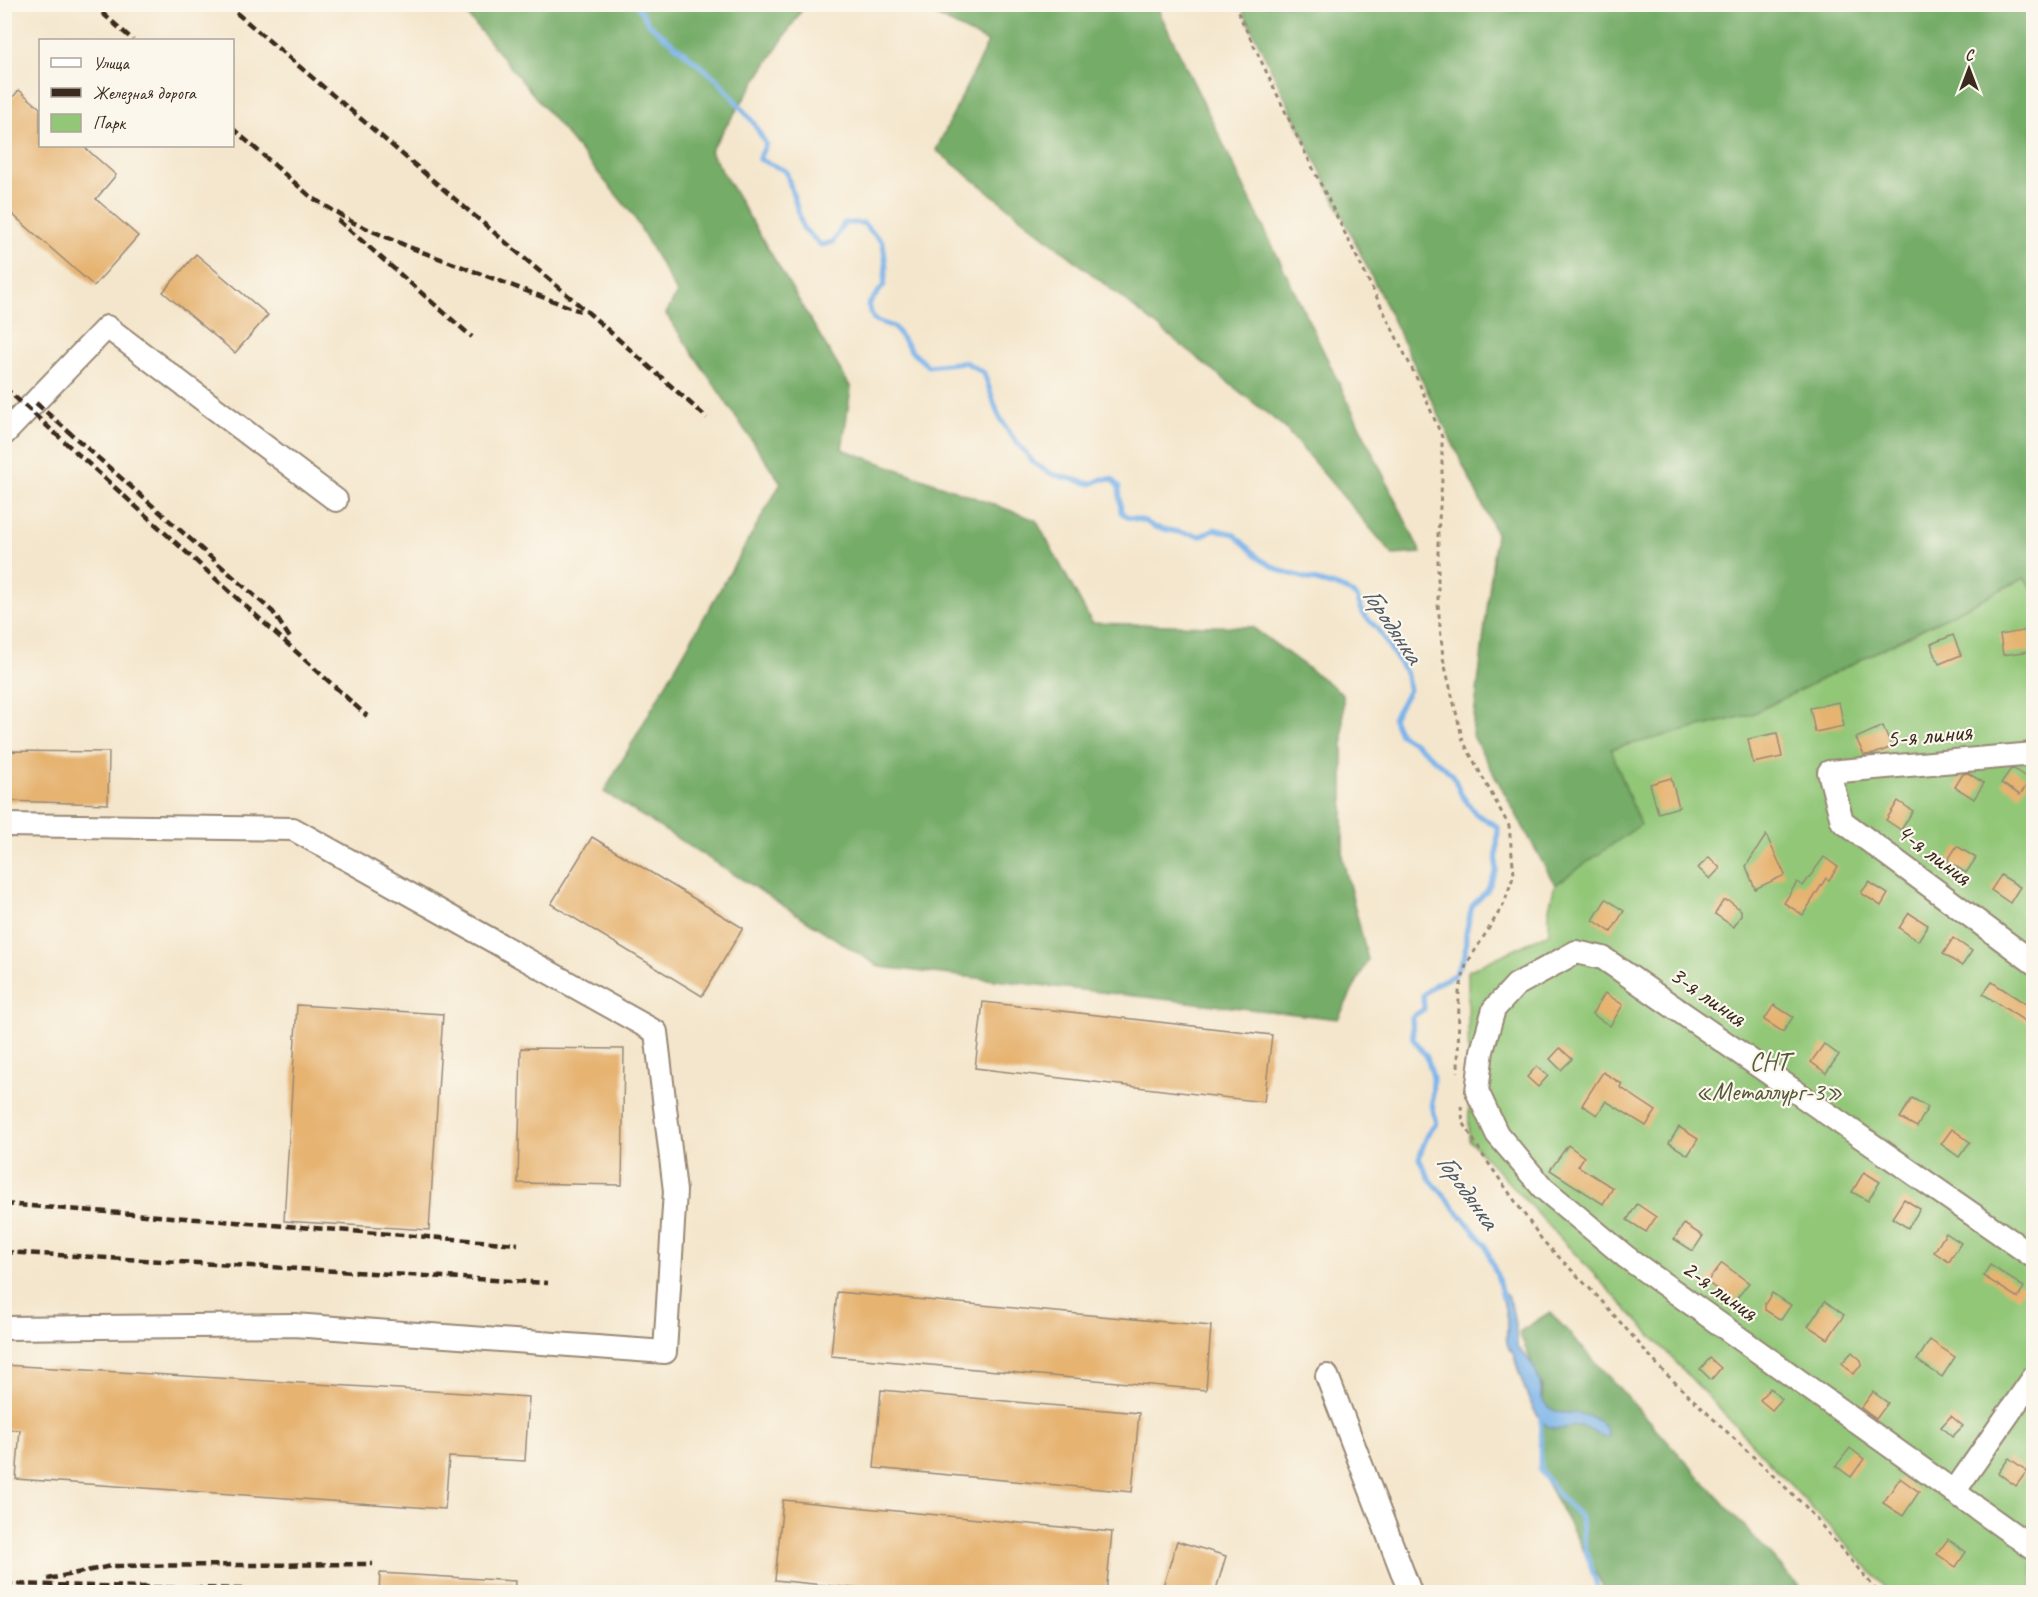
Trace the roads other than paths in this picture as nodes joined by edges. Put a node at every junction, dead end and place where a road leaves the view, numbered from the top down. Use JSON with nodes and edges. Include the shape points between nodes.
{"nodes":[{"id":1,"x":4,"y":434,"type":"edge"},
{"id":2,"x":336,"y":500,"type":"dead end"},
{"id":3,"x":2034,"y":754,"type":"edge"},
{"id":4,"x":1829,"y":772,"type":"joint"},
{"id":5,"x":4,"y":825,"type":"edge"},
{"id":6,"x":2034,"y":963,"type":"edge"},
{"id":7,"x":1494,"y":1009,"type":"joint"},
{"id":8,"x":2034,"y":1257,"type":"edge"},
{"id":9,"x":4,"y":1329,"type":"edge"},
{"id":10,"x":1327,"y":1376,"type":"dead end"},
{"id":11,"x":2034,"y":1377,"type":"edge"},
{"id":12,"x":1954,"y":1492,"type":"junction"},
{"id":13,"x":2034,"y":1549,"type":"edge"},
{"id":14,"x":1410,"y":1593,"type":"edge"}],
"edges":[{"from":1,"to":2,"type":"lane","via":[[107,327]]},
{"from":3,"to":4,"type":"lane","name":"5-я линия"},
{"from":4,"to":6,"type":"lane","name":"4-я линия","via":[[1842,821]]},
{"from":5,"to":9,"type":"lane","via":[[293,829],[656,1032],[675,1191],[665,1352],[294,1325]]},
{"from":7,"to":8,"type":"lane","name":"3-я линия","via":[[1516,985],[1576,952],[1603,958]]},
{"from":7,"to":12,"type":"lane","name":"2-я линия","via":[[1482,1051],[1478,1091],[1497,1134],[1543,1188],[1626,1257]]},
{"from":10,"to":14,"type":"lane"},
{"from":11,"to":12,"type":"lane"},
{"from":12,"to":13,"type":"lane","name":"2-я линия"}]}
